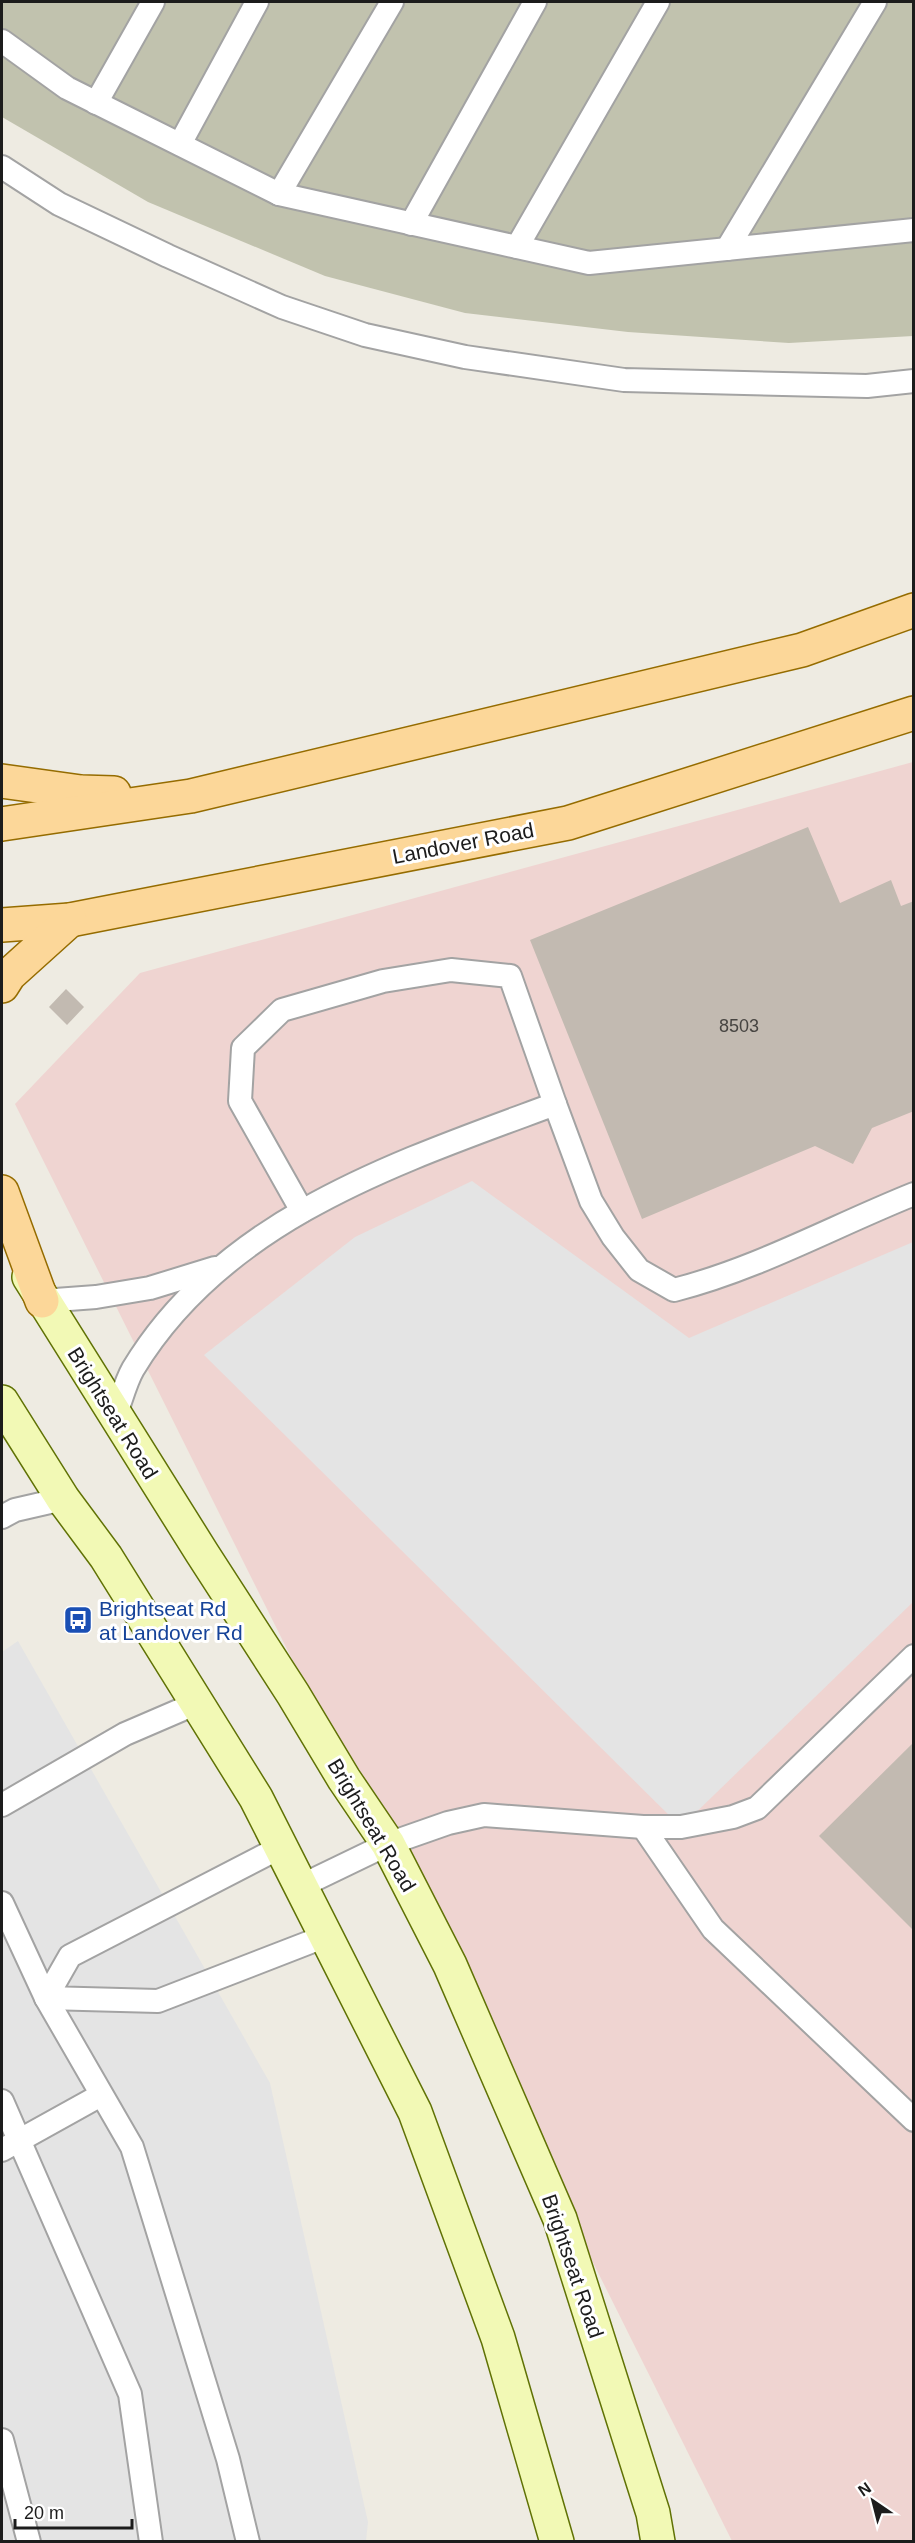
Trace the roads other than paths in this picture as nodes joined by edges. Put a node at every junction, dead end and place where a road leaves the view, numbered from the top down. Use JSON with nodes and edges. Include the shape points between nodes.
{"nodes":[{"id":1,"x":153,"y":2,"type":"edge"},
{"id":2,"x":256,"y":2,"type":"edge"},
{"id":3,"x":392,"y":2,"type":"edge"},
{"id":4,"x":536,"y":2,"type":"edge"},
{"id":5,"x":658,"y":2,"type":"edge"},
{"id":6,"x":875,"y":2,"type":"edge"},
{"id":7,"x":2,"y":41,"type":"edge"},
{"id":8,"x":96,"y":103,"type":"junction"},
{"id":9,"x":180,"y":144,"type":"junction"},
{"id":10,"x":2,"y":167,"type":"edge"},
{"id":11,"x":279,"y":194,"type":"junction"},
{"id":12,"x":411,"y":224,"type":"junction"},
{"id":13,"x":914,"y":230,"type":"edge"},
{"id":14,"x":517,"y":247,"type":"junction"},
{"id":15,"x":727,"y":249,"type":"junction"},
{"id":16,"x":914,"y":381,"type":"edge"},
{"id":17,"x":914,"y":610,"type":"edge"},
{"id":18,"x":914,"y":713,"type":"edge"},
{"id":19,"x":2,"y":781,"type":"edge"},
{"id":20,"x":191,"y":796,"type":"junction"},
{"id":21,"x":2,"y":824,"type":"edge"},
{"id":22,"x":70,"y":920,"type":"junction"},
{"id":23,"x":2,"y":925,"type":"edge"},
{"id":24,"x":2,"y":986,"type":"edge"},
{"id":25,"x":555,"y":1104,"type":"junction"},
{"id":26,"x":2,"y":1192,"type":"edge"},
{"id":27,"x":914,"y":1194,"type":"edge"},
{"id":28,"x":302,"y":1211,"type":"junction"},
{"id":29,"x":2,"y":1228,"type":"edge"},
{"id":30,"x":222,"y":1266,"type":"junction"},
{"id":31,"x":42,"y":1301,"type":"junction"},
{"id":32,"x":3,"y":1409,"type":"edge"},
{"id":33,"x":115,"y":1416,"type":"junction"},
{"id":34,"x":63,"y":1499,"type":"junction"},
{"id":35,"x":2,"y":1517,"type":"edge"},
{"id":36,"x":914,"y":1656,"type":"edge"},
{"id":37,"x":197,"y":1703,"type":"junction"},
{"id":38,"x":2,"y":1804,"type":"edge"},
{"id":39,"x":643,"y":1827,"type":"junction"},
{"id":40,"x":388,"y":1844,"type":"junction"},
{"id":41,"x":281,"y":1847,"type":"junction"},
{"id":42,"x":301,"y":1886,"type":"junction"},
{"id":43,"x":2,"y":1903,"type":"edge"},
{"id":44,"x":326,"y":1936,"type":"junction"},
{"id":45,"x":46,"y":1998,"type":"junction"},
{"id":46,"x":101,"y":2095,"type":"junction"},
{"id":47,"x":2,"y":2100,"type":"edge"},
{"id":48,"x":914,"y":2120,"type":"edge"},
{"id":49,"x":11,"y":2145,"type":"edge"},
{"id":50,"x":2,"y":2440,"type":"edge"},
{"id":51,"x":29,"y":2541,"type":"edge"},
{"id":52,"x":151,"y":2541,"type":"edge"},
{"id":53,"x":248,"y":2541,"type":"edge"},
{"id":54,"x":556,"y":2541,"type":"edge"},
{"id":55,"x":658,"y":2541,"type":"edge"}],
"edges":[{"from":1,"to":8,"type":"lane"},
{"from":2,"to":9,"type":"lane"},
{"from":3,"to":11,"type":"lane"},
{"from":4,"to":12,"type":"lane"},
{"from":5,"to":14,"type":"lane"},
{"from":6,"to":15,"type":"lane"},
{"from":7,"to":8,"type":"lane","via":[[67,88]]},
{"from":8,"to":9,"type":"lane"},
{"from":9,"to":11,"type":"lane"},
{"from":10,"to":16,"type":"lane","via":[[59,204],[168,256],[282,307],[365,335],[465,357],[624,380],[867,386]]},
{"from":11,"to":12,"type":"lane"},
{"from":12,"to":14,"type":"lane"},
{"from":13,"to":15,"type":"lane"},
{"from":14,"to":15,"type":"lane","via":[[589,263]]},
{"from":17,"to":20,"type":"main road","via":[[802,650]]},
{"from":18,"to":22,"type":"main road","name":"Landover Road","via":[[568,823]]},
{"from":19,"to":20,"type":"main road","via":[[81,792]]},
{"from":20,"to":21,"type":"main road"},
{"from":22,"to":23,"type":"main road","name":"Landover Road"},
{"from":22,"to":24,"type":"main road","via":[[9,975]]},
{"from":25,"to":27,"type":"lane","via":[[591,1201],[614,1237],[639,1270],[674,1290],[701,1284]]},
{"from":25,"to":28,"type":"lane","via":[[393,1164]]},
{"from":25,"to":28,"type":"lane","via":[[510,976],[451,970],[383,981],[282,1010],[243,1048],[240,1101]]},
{"from":26,"to":31,"type":"main road"},
{"from":28,"to":30,"type":"lane"},
{"from":29,"to":31,"type":"main road","name":"Brightseat Road"},
{"from":30,"to":31,"type":"lane","via":[[150,1288]]},
{"from":30,"to":33,"type":"lane","via":[[184,1301],[158,1334],[132,1371]]},
{"from":31,"to":33,"type":"main road","name":"Brightseat Road"},
{"from":32,"to":34,"type":"main road"},
{"from":33,"to":40,"type":"main road","name":"Brightseat Road"},
{"from":34,"to":35,"type":"lane","via":[[15,1510]]},
{"from":34,"to":37,"type":"main road","via":[[106,1557]]},
{"from":36,"to":39,"type":"lane","via":[[757,1808],[702,1824]]},
{"from":37,"to":38,"type":"lane","via":[[125,1734]]},
{"from":37,"to":41,"type":"main road","via":[[256,1798]]},
{"from":39,"to":40,"type":"lane","via":[[484,1815]]},
{"from":39,"to":48,"type":"lane","via":[[714,1929]]},
{"from":40,"to":42,"type":"lane"},
{"from":40,"to":55,"type":"main road","name":"Brightseat Road","via":[[450,1965],[560,2219],[653,2513]]},
{"from":41,"to":42,"type":"main road"},
{"from":41,"to":45,"type":"lane","via":[[70,1956]]},
{"from":42,"to":44,"type":"main road"},
{"from":43,"to":45,"type":"lane"},
{"from":44,"to":45,"type":"lane","via":[[158,2001]]},
{"from":44,"to":54,"type":"main road","via":[[415,2112],[498,2338]]},
{"from":45,"to":46,"type":"lane"},
{"from":46,"to":49,"type":"lane"},
{"from":46,"to":53,"type":"lane","via":[[132,2147],[228,2459]]},
{"from":47,"to":49,"type":"lane"},
{"from":49,"to":52,"type":"lane","via":[[130,2394]]},
{"from":50,"to":51,"type":"lane"}]}
